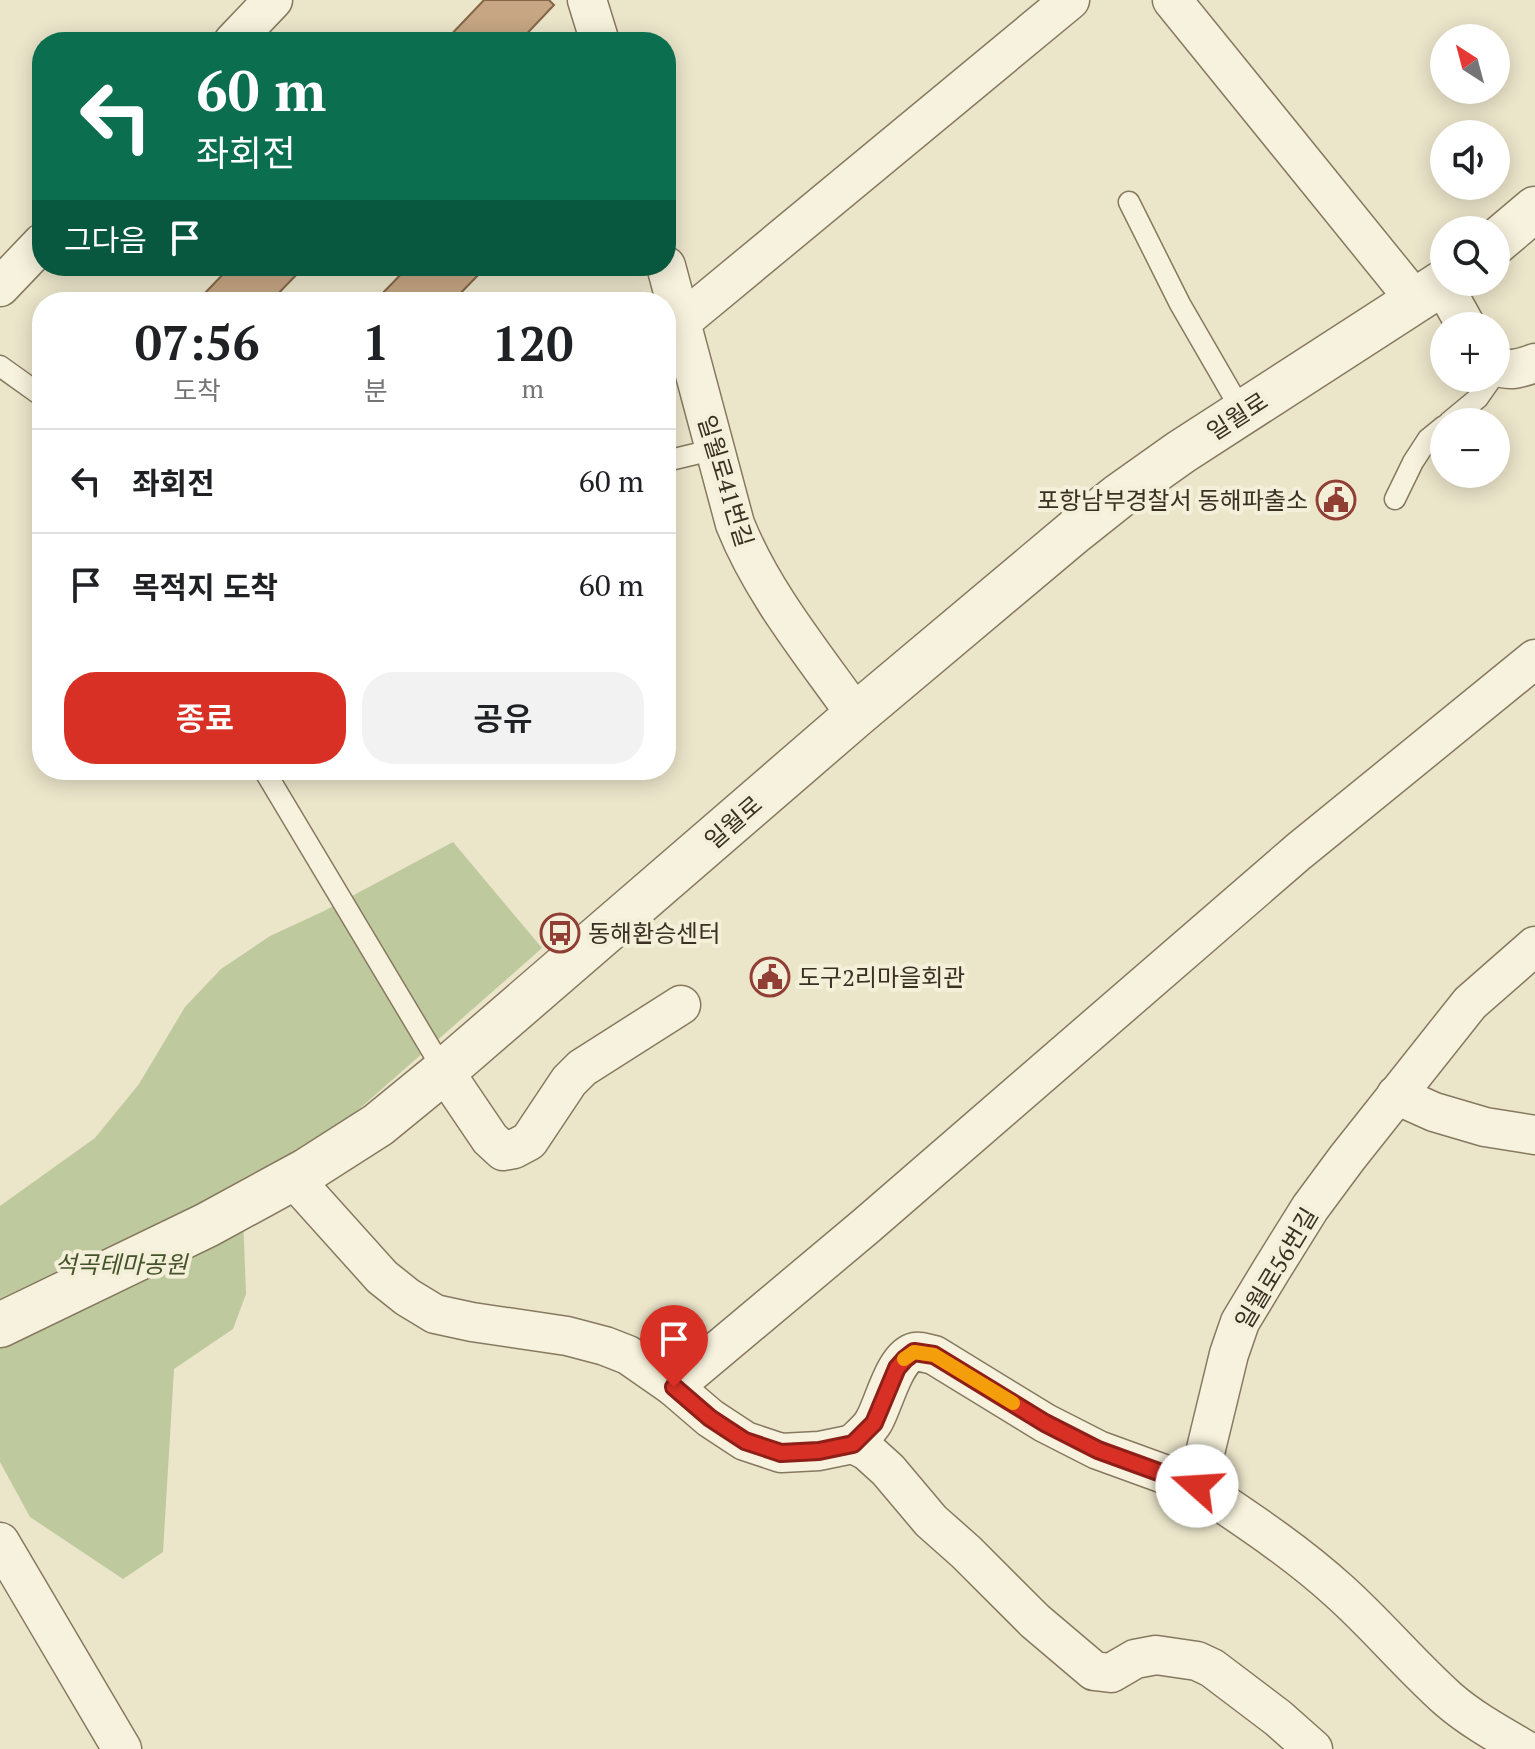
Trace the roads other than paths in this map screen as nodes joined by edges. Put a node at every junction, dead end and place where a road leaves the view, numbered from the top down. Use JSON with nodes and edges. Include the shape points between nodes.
{"nodes":[{"id":1,"x":273,"y":0,"type":"edge"},
{"id":2,"x":587,"y":0,"type":"edge"},
{"id":3,"x":1070,"y":0,"type":"edge"},
{"id":4,"x":1172,"y":0,"type":"edge"},
{"id":5,"x":243,"y":32,"type":"edge"},
{"id":6,"x":597,"y":32,"type":"edge"},
{"id":7,"x":1129,"y":202,"type":"dead end"},
{"id":8,"x":1535,"y":209,"type":"edge"},
{"id":9,"x":1510,"y":230,"type":"edge"},
{"id":10,"x":32,"y":253,"type":"edge"},
{"id":11,"x":1430,"y":285,"type":"edge"},
{"id":12,"x":0,"y":287,"type":"edge"},
{"id":13,"x":1430,"y":292,"type":"edge"},
{"id":14,"x":1440,"y":296,"type":"edge"},
{"id":15,"x":676,"y":303,"type":"edge"},
{"id":16,"x":1454,"y":312,"type":"edge"},
{"id":17,"x":681,"y":322,"type":"junction"},
{"id":18,"x":0,"y":366,"type":"edge"},
{"id":19,"x":32,"y":389,"type":"edge"},
{"id":20,"x":1483,"y":392,"type":"edge"},
{"id":21,"x":1466,"y":408,"type":"edge"},
{"id":22,"x":1243,"y":413,"type":"junction"},
{"id":23,"x":1430,"y":437,"type":"edge"},
{"id":24,"x":716,"y":449,"type":"junction"},
{"id":25,"x":676,"y":459,"type":"edge"},
{"id":26,"x":1395,"y":499,"type":"dead end"},
{"id":27,"x":1535,"y":659,"type":"edge"},
{"id":28,"x":856,"y":715,"type":"junction"},
{"id":29,"x":270,"y":780,"type":"edge"},
{"id":30,"x":1535,"y":946,"type":"edge"},
{"id":31,"x":681,"y":1005,"type":"dead end"},
{"id":32,"x":444,"y":1071,"type":"junction"},
{"id":33,"x":1396,"y":1095,"type":"junction"},
{"id":34,"x":1535,"y":1135,"type":"edge"},
{"id":35,"x":293,"y":1178,"type":"junction"},
{"id":36,"x":0,"y":1325,"type":"edge"},
{"id":37,"x":674,"y":1387,"type":"junction"},
{"id":38,"x":853,"y":1444,"type":"junction"},
{"id":39,"x":1197,"y":1486,"type":"junction"},
{"id":40,"x":0,"y":1542,"type":"edge"},
{"id":41,"x":122,"y":1749,"type":"edge"},
{"id":42,"x":1313,"y":1749,"type":"edge"},
{"id":43,"x":1524,"y":1749,"type":"edge"}],
"edges":[{"from":1,"to":5,"type":"street"},
{"from":2,"to":6,"type":"street"},
{"from":3,"to":17,"type":"street"},
{"from":4,"to":11,"type":"street"},
{"from":7,"to":22,"type":"lane"},
{"from":8,"to":9,"type":"street"},
{"from":10,"to":12,"type":"street"},
{"from":13,"to":22,"type":"street","name":"일월로"},
{"from":14,"to":16,"type":"street"},
{"from":15,"to":17,"type":"street","name":"일월로41번길"},
{"from":17,"to":24,"type":"street","name":"일월로41번길"},
{"from":18,"to":19,"type":"lane"},
{"from":20,"to":21,"type":"lane"},
{"from":22,"to":28,"type":"street","name":"일월로","via":[[1075,531]]},
{"from":23,"to":26,"type":"lane"},
{"from":24,"to":25,"type":"lane"},
{"from":24,"to":28,"type":"street","name":"일월로41번길","via":[[735,524],[761,580]]},
{"from":27,"to":37,"type":"street","via":[[1298,852]]},
{"from":28,"to":32,"type":"street","name":"일월로"},
{"from":29,"to":32,"type":"lane"},
{"from":30,"to":33,"type":"street","name":"일월로56번길","via":[[1470,1003]]},
{"from":31,"to":32,"type":"street","via":[[582,1068],[529,1141],[514,1149],[503,1151],[490,1139]]},
{"from":32,"to":35,"type":"street","name":"일월로","via":[[378,1125]]},
{"from":33,"to":34,"type":"street","via":[[1485,1127]]},
{"from":33,"to":39,"type":"street","name":"일월로56번길","via":[[1310,1208],[1240,1322]]},
{"from":35,"to":36,"type":"street","name":"일월로"},
{"from":35,"to":37,"type":"street","via":[[382,1277],[435,1314],[605,1346],[628,1355]]},
{"from":37,"to":38,"type":"street","via":[[745,1441],[781,1453]]},
{"from":38,"to":39,"type":"street","via":[[874,1423],[897,1368],[914,1352],[923,1353],[1098,1450]]},
{"from":38,"to":42,"type":"street","via":[[888,1470],[931,1521],[1094,1671],[1111,1673],[1135,1659],[1156,1655],[1197,1661]]},
{"from":39,"to":43,"type":"street","via":[[1270,1534],[1342,1593],[1448,1699]]},
{"from":40,"to":41,"type":"street"}]}
